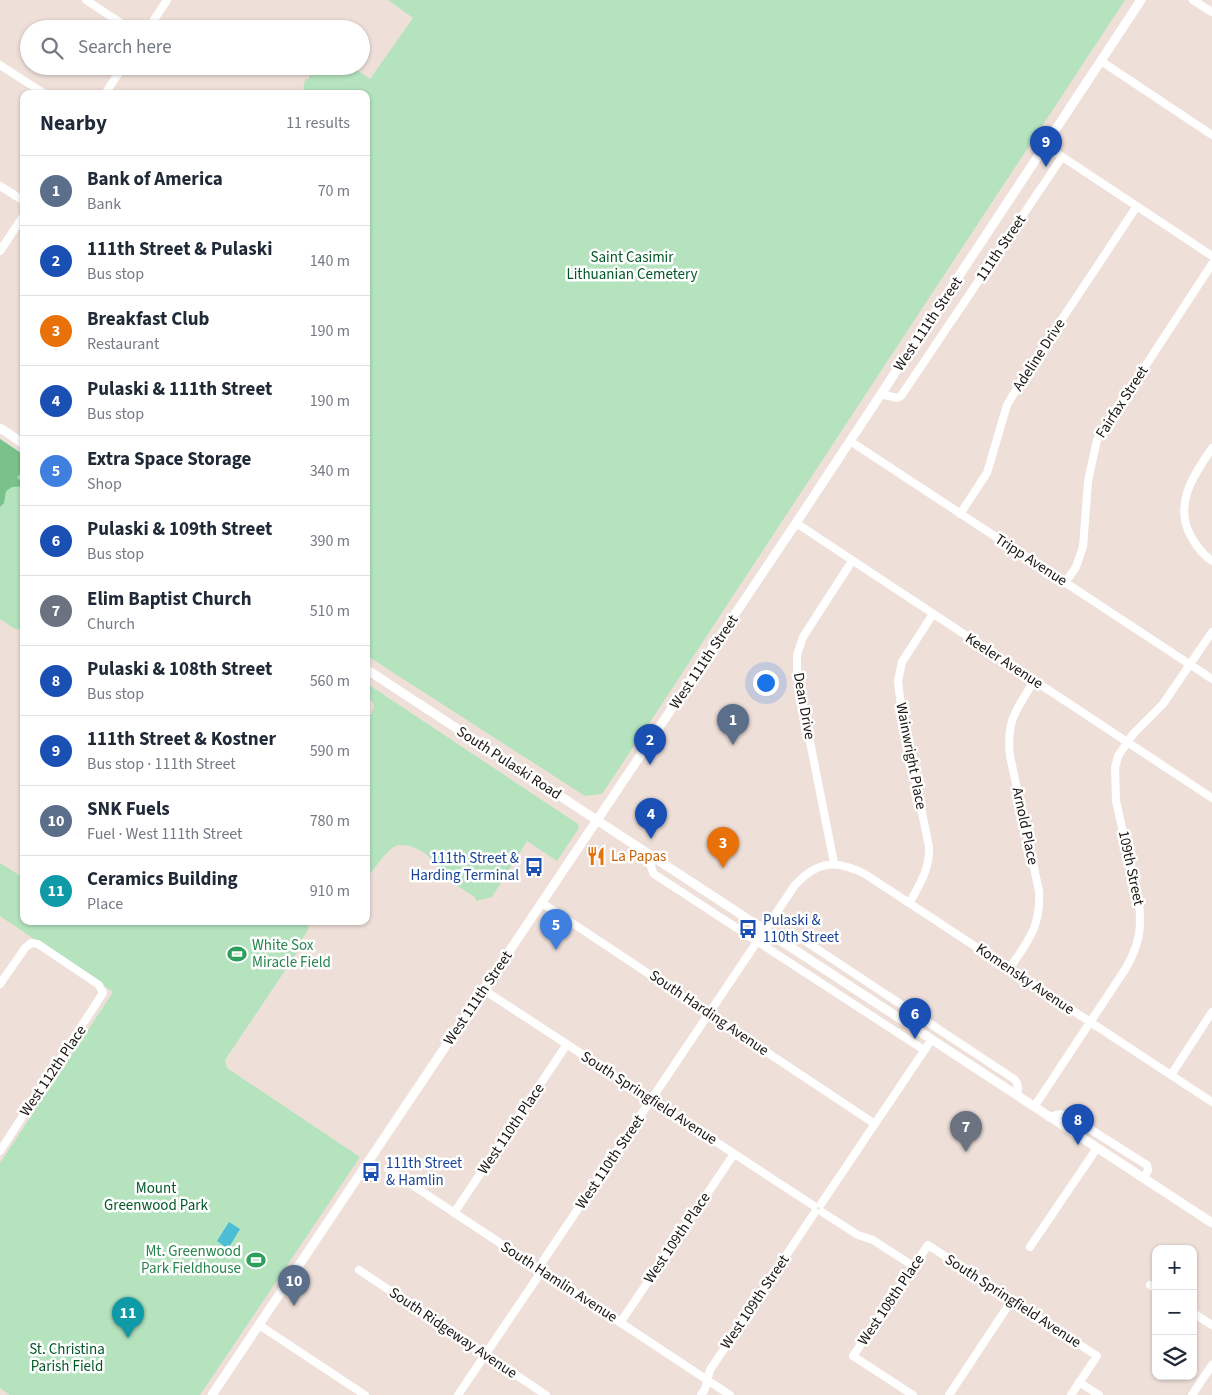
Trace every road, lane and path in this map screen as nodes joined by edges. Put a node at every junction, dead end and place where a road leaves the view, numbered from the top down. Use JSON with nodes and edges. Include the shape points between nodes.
{"nodes":[{"id":1,"x":86,"y":0,"type":"edge"},
{"id":2,"x":167,"y":0,"type":"edge"},
{"id":3,"x":1141,"y":0,"type":"edge"},
{"id":4,"x":1193,"y":0,"type":"edge"},
{"id":5,"x":1212,"y":12,"type":"edge"},
{"id":6,"x":116,"y":20,"type":"edge"},
{"id":7,"x":154,"y":20,"type":"edge"},
{"id":8,"x":1101,"y":61,"type":"junction"},
{"id":9,"x":0,"y":65,"type":"edge"},
{"id":10,"x":117,"y":75,"type":"edge"},
{"id":11,"x":39,"y":90,"type":"edge"},
{"id":12,"x":108,"y":90,"type":"edge"},
{"id":13,"x":1212,"y":134,"type":"edge"},
{"id":14,"x":1046,"y":146,"type":"junction"},
{"id":15,"x":1062,"y":157,"type":"junction"},
{"id":16,"x":0,"y":186,"type":"edge"},
{"id":17,"x":20,"y":198,"type":"edge"},
{"id":18,"x":1137,"y":206,"type":"junction"},
{"id":19,"x":20,"y":222,"type":"edge"},
{"id":20,"x":0,"y":251,"type":"edge"},
{"id":21,"x":1212,"y":256,"type":"edge"},
{"id":22,"x":1212,"y":264,"type":"edge"},
{"id":23,"x":881,"y":394,"type":"junction"},
{"id":24,"x":0,"y":428,"type":"edge"},
{"id":25,"x":20,"y":441,"type":"edge"},
{"id":26,"x":850,"y":441,"type":"junction"},
{"id":27,"x":1212,"y":448,"type":"edge"},
{"id":28,"x":960,"y":514,"type":"junction"},
{"id":29,"x":796,"y":524,"type":"junction"},
{"id":30,"x":852,"y":561,"type":"junction"},
{"id":31,"x":1212,"y":561,"type":"edge"},
{"id":32,"x":1066,"y":583,"type":"junction"},
{"id":33,"x":933,"y":614,"type":"junction"},
{"id":34,"x":1212,"y":632,"type":"edge"},
{"id":35,"x":1190,"y":665,"type":"junction"},
{"id":36,"x":370,"y":672,"type":"edge"},
{"id":37,"x":1212,"y":679,"type":"edge"},
{"id":38,"x":1034,"y":681,"type":"junction"},
{"id":39,"x":1126,"y":742,"type":"junction"},
{"id":40,"x":1212,"y":798,"type":"edge"},
{"id":41,"x":597,"y":820,"type":"junction"},
{"id":42,"x":652,"y":857,"type":"junction"},
{"id":43,"x":834,"y":863,"type":"junction"},
{"id":44,"x":910,"y":902,"type":"junction"},
{"id":45,"x":542,"y":903,"type":"junction"},
{"id":46,"x":764,"y":930,"type":"junction"},
{"id":47,"x":780,"y":940,"type":"junction"},
{"id":48,"x":756,"y":942,"type":"junction"},
{"id":49,"x":0,"y":968,"type":"edge"},
{"id":50,"x":1009,"y":969,"type":"junction"},
{"id":51,"x":8,"y":973,"type":"junction"},
{"id":52,"x":0,"y":984,"type":"edge"},
{"id":53,"x":484,"y":990,"type":"junction"},
{"id":54,"x":1212,"y":1012,"type":"edge"},
{"id":55,"x":708,"y":1013,"type":"junction"},
{"id":56,"x":1090,"y":1022,"type":"junction"},
{"id":57,"x":932,"y":1040,"type":"junction"},
{"id":58,"x":567,"y":1044,"type":"junction"},
{"id":59,"x":924,"y":1050,"type":"junction"},
{"id":60,"x":1171,"y":1075,"type":"junction"},
{"id":61,"x":1016,"y":1095,"type":"junction"},
{"id":62,"x":651,"y":1100,"type":"junction"},
{"id":63,"x":1212,"y":1102,"type":"edge"},
{"id":64,"x":1034,"y":1107,"type":"junction"},
{"id":65,"x":1049,"y":1116,"type":"junction"},
{"id":66,"x":875,"y":1124,"type":"junction"},
{"id":67,"x":1097,"y":1148,"type":"junction"},
{"id":68,"x":0,"y":1151,"type":"edge"},
{"id":69,"x":734,"y":1154,"type":"junction"},
{"id":70,"x":388,"y":1170,"type":"dead end"},
{"id":71,"x":1144,"y":1178,"type":"junction"},
{"id":72,"x":818,"y":1208,"type":"junction"},
{"id":73,"x":454,"y":1213,"type":"junction"},
{"id":74,"x":1212,"y":1223,"type":"edge"},
{"id":75,"x":928,"y":1245,"type":"joint"},
{"id":76,"x":1030,"y":1247,"type":"dead end"},
{"id":77,"x":913,"y":1266,"type":"junction"},
{"id":78,"x":359,"y":1270,"type":"dead end"},
{"id":79,"x":540,"y":1270,"type":"junction"},
{"id":80,"x":1012,"y":1300,"type":"junction"},
{"id":81,"x":1197,"y":1316,"type":"edge"},
{"id":82,"x":620,"y":1323,"type":"junction"},
{"id":83,"x":259,"y":1325,"type":"junction"},
{"id":84,"x":1212,"y":1325,"type":"edge"},
{"id":85,"x":485,"y":1354,"type":"junction"},
{"id":86,"x":1212,"y":1365,"type":"edge"},
{"id":87,"x":707,"y":1380,"type":"junction"},
{"id":88,"x":1080,"y":1382,"type":"junction"},
{"id":89,"x":212,"y":1395,"type":"edge"},
{"id":90,"x":365,"y":1395,"type":"edge"},
{"id":91,"x":458,"y":1395,"type":"edge"},
{"id":92,"x":546,"y":1395,"type":"edge"},
{"id":93,"x":701,"y":1395,"type":"edge"},
{"id":94,"x":730,"y":1395,"type":"edge"},
{"id":95,"x":913,"y":1395,"type":"edge"},
{"id":96,"x":949,"y":1395,"type":"edge"},
{"id":97,"x":1071,"y":1395,"type":"edge"},
{"id":98,"x":1099,"y":1395,"type":"edge"},
{"id":99,"x":1192,"y":1395,"type":"edge"}],
"edges":[{"from":1,"to":6,"type":"street"},
{"from":2,"to":7,"type":"street"},
{"from":3,"to":8,"type":"main road","name":"West 111th Street"},
{"from":4,"to":5,"type":"street"},
{"from":8,"to":13,"type":"street"},
{"from":8,"to":14,"type":"main road","name":"West 111th Street"},
{"from":9,"to":11,"type":"street"},
{"from":10,"to":12,"type":"street"},
{"from":14,"to":15,"type":"street"},
{"from":14,"to":23,"type":"main road","name":"West 111th Street"},
{"from":15,"to":18,"type":"street"},
{"from":15,"to":23,"type":"street","name":"111th Street","via":[[901,396]]},
{"from":16,"to":17,"type":"street"},
{"from":18,"to":21,"type":"street"},
{"from":18,"to":28,"type":"street","name":"Adeline Drive","via":[[1011,398],[987,473]]},
{"from":19,"to":20,"type":"street"},
{"from":22,"to":32,"type":"street","name":"Fairfax Street","via":[[1097,440],[1088,481],[1083,548]]},
{"from":23,"to":26,"type":"main road","name":"West 111th Street"},
{"from":24,"to":25,"type":"main road"},
{"from":26,"to":28,"type":"street","name":"Tripp Avenue"},
{"from":26,"to":29,"type":"main road","name":"West 111th Street"},
{"from":27,"to":31,"type":"street","via":[[1189,485],[1184,510],[1188,532],[1201,552]]},
{"from":28,"to":32,"type":"street","name":"Tripp Avenue"},
{"from":29,"to":30,"type":"street","name":"Keeler Avenue"},
{"from":29,"to":41,"type":"main road","name":"West 111th Street"},
{"from":30,"to":33,"type":"street","name":"Keeler Avenue"},
{"from":30,"to":43,"type":"street","name":"Dean Drive","via":[[807,630],[797,655],[797,676]]},
{"from":32,"to":35,"type":"street","name":"Tripp Avenue"},
{"from":33,"to":38,"type":"street","name":"Keeler Avenue"},
{"from":33,"to":44,"type":"street","name":"Wainwright Place","via":[[902,662],[898,681],[930,854],[925,876]]},
{"from":34,"to":35,"type":"street","name":"109th Street"},
{"from":35,"to":37,"type":"street","name":"Tripp Avenue"},
{"from":35,"to":39,"type":"street","name":"109th Street","via":[[1163,704]]},
{"from":36,"to":41,"type":"main road","name":"South Pulaski Road"},
{"from":38,"to":39,"type":"street","name":"Keeler Avenue"},
{"from":38,"to":50,"type":"street","name":"Arnold Place","via":[[1015,711],[1008,738],[1039,891],[1039,907],[1029,940]]},
{"from":39,"to":40,"type":"street","name":"Keeler Avenue"},
{"from":39,"to":56,"type":"street","name":"109th Street","via":[[1115,768],[1116,801],[1139,903],[1139,937],[1126,968]]},
{"from":41,"to":42,"type":"main road","name":"South Pulaski Road"},
{"from":41,"to":45,"type":"main road","name":"West 111th Street"},
{"from":42,"to":46,"type":"main road","name":"South Pulaski Road"},
{"from":42,"to":48,"type":"street","via":[[654,874]]},
{"from":43,"to":44,"type":"street","name":"Komensky Avenue","via":[[865,874]]},
{"from":43,"to":46,"type":"street","name":"West 110th Street","via":[[805,874]]},
{"from":44,"to":50,"type":"street","name":"Komensky Avenue"},
{"from":45,"to":53,"type":"main road","name":"West 111th Street"},
{"from":45,"to":55,"type":"street","name":"South Harding Avenue"},
{"from":46,"to":47,"type":"main road","name":"South Pulaski Road"},
{"from":46,"to":48,"type":"street","name":"West 110th Street"},
{"from":47,"to":57,"type":"main road","name":"South Pulaski Road"},
{"from":47,"to":61,"type":"street","via":[[788,934],[799,937],[1014,1079],[1018,1087]]},
{"from":48,"to":55,"type":"street","name":"West 110th Street"},
{"from":48,"to":59,"type":"street"},
{"from":49,"to":51,"type":"street"},
{"from":50,"to":56,"type":"street","name":"Komensky Avenue"},
{"from":51,"to":52,"type":"street"},
{"from":51,"to":68,"type":"street","name":"West 112th Place","via":[[25,948],[38,944],[99,985],[102,991],[100,999]]},
{"from":53,"to":58,"type":"street","name":"South Springfield Avenue"},
{"from":53,"to":83,"type":"main road","name":"West 111th Street"},
{"from":54,"to":60,"type":"street"},
{"from":55,"to":62,"type":"street","name":"West 110th Street"},
{"from":55,"to":66,"type":"street","name":"South Harding Avenue"},
{"from":56,"to":60,"type":"street","name":"Komensky Avenue"},
{"from":56,"to":64,"type":"street","name":"109th Street"},
{"from":57,"to":59,"type":"street","name":"West 109th Street"},
{"from":57,"to":61,"type":"main road","name":"South Pulaski Road"},
{"from":58,"to":62,"type":"street","name":"South Springfield Avenue"},
{"from":58,"to":73,"type":"street","name":"West 110th Place"},
{"from":59,"to":66,"type":"street","name":"West 109th Street"},
{"from":60,"to":63,"type":"street","name":"Komensky Avenue"},
{"from":61,"to":64,"type":"main road","name":"South Pulaski Road"},
{"from":62,"to":69,"type":"street","name":"South Springfield Avenue"},
{"from":62,"to":79,"type":"street","name":"West 110th Street"},
{"from":64,"to":65,"type":"main road","name":"South Pulaski Road"},
{"from":65,"to":67,"type":"main road","name":"South Pulaski Road"},
{"from":65,"to":71,"type":"street","name":"South Pulaski Road","via":[[1061,1114],[1072,1117],[1147,1165]]},
{"from":66,"to":72,"type":"street","name":"West 109th Street"},
{"from":67,"to":71,"type":"main road","name":"South Pulaski Road"},
{"from":67,"to":76,"type":"street"},
{"from":69,"to":72,"type":"street","name":"South Springfield Avenue"},
{"from":69,"to":82,"type":"street","name":"West 109th Place"},
{"from":70,"to":73,"type":"street","name":"South Hamlin Avenue"},
{"from":71,"to":74,"type":"main road","name":"South Pulaski Road"},
{"from":72,"to":77,"type":"street","name":"South Springfield Avenue"},
{"from":72,"to":87,"type":"street","name":"West 109th Street","via":[[710,1370]]},
{"from":73,"to":79,"type":"street","name":"South Hamlin Avenue"},
{"from":75,"to":77,"type":"street","name":"West 108th Place"},
{"from":75,"to":80,"type":"street","name":"South Springfield Avenue"},
{"from":77,"to":95,"type":"street","name":"West 108th Place","via":[[853,1356]]},
{"from":78,"to":85,"type":"street","name":"South Ridgeway Avenue"},
{"from":79,"to":82,"type":"street","name":"South Hamlin Avenue"},
{"from":79,"to":85,"type":"street","name":"West 110th Street"},
{"from":80,"to":88,"type":"street","name":"South Springfield Avenue","via":[[1097,1356]]},
{"from":80,"to":96,"type":"street"},
{"from":81,"to":84,"type":"street"},
{"from":82,"to":87,"type":"street","name":"South Hamlin Avenue"},
{"from":83,"to":89,"type":"main road","name":"West 111th Street"},
{"from":83,"to":90,"type":"street"},
{"from":85,"to":91,"type":"street","name":"West 110th Street"},
{"from":85,"to":92,"type":"street","name":"South Ridgeway Avenue"},
{"from":86,"to":99,"type":"street"},
{"from":87,"to":93,"type":"street","name":"West 109th Street"},
{"from":87,"to":94,"type":"street","name":"South Hamlin Avenue"},
{"from":88,"to":97,"type":"street"},
{"from":88,"to":98,"type":"street"}]}
